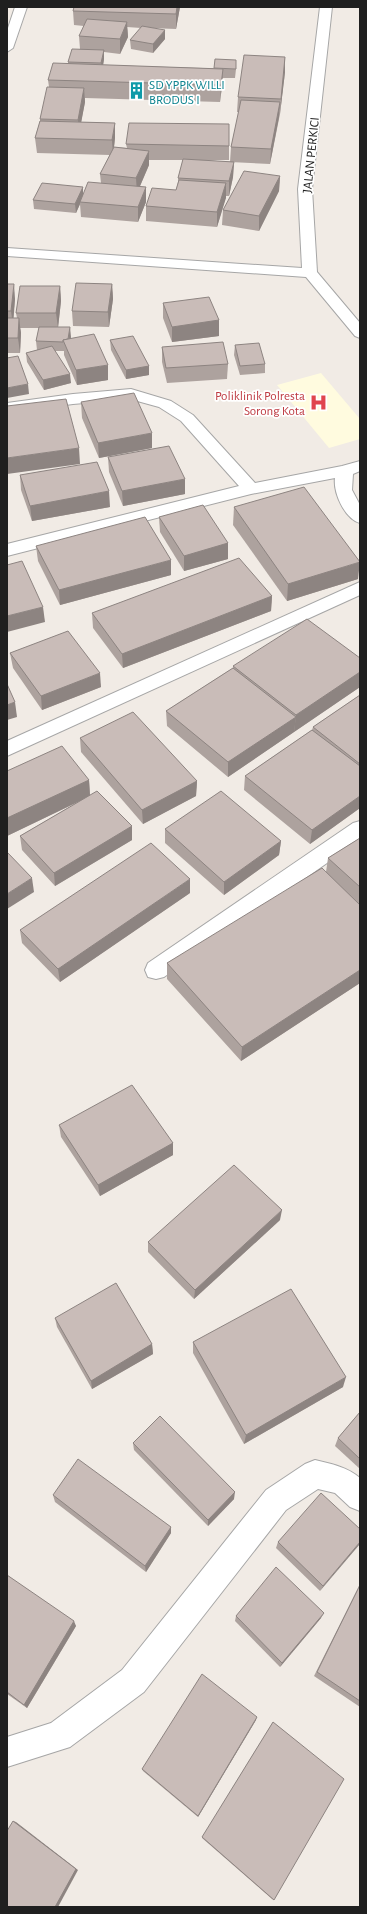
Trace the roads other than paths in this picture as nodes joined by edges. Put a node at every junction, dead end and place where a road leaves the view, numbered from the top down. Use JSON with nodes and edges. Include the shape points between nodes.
{"nodes":[{"id":1,"x":21,"y":7,"type":"edge"},
{"id":2,"x":326,"y":7,"type":"edge"},
{"id":3,"x":7,"y":48,"type":"edge"},
{"id":4,"x":7,"y":252,"type":"edge"},
{"id":5,"x":310,"y":273,"type":"junction"},
{"id":6,"x":360,"y":333,"type":"edge"},
{"id":7,"x":7,"y":408,"type":"edge"},
{"id":8,"x":353,"y":468,"type":"edge"},
{"id":9,"x":251,"y":489,"type":"junction"},
{"id":10,"x":360,"y":517,"type":"edge"},
{"id":11,"x":7,"y":550,"type":"edge"},
{"id":12,"x":360,"y":588,"type":"edge"},
{"id":13,"x":7,"y":749,"type":"edge"},
{"id":14,"x":360,"y":829,"type":"edge"},
{"id":15,"x":156,"y":970,"type":"dead end"},
{"id":16,"x":360,"y":1497,"type":"edge"},
{"id":17,"x":7,"y":1752,"type":"edge"}],
"edges":[{"from":1,"to":3,"type":"street"},
{"from":2,"to":5,"type":"street","name":"JALAN PERKICI","via":[[305,189]]},
{"from":4,"to":5,"type":"street"},
{"from":5,"to":6,"type":"street"},
{"from":7,"to":9,"type":"street","via":[[131,394],[166,404],[187,418]]},
{"from":8,"to":9,"type":"street"},
{"from":8,"to":10,"type":"street","via":[[341,482],[346,498]]},
{"from":9,"to":11,"type":"street"},
{"from":12,"to":13,"type":"street"},
{"from":14,"to":15,"type":"street"},
{"from":16,"to":17,"type":"street","via":[[342,1481],[315,1474],[276,1500],[133,1681],[59,1736]]}]}
